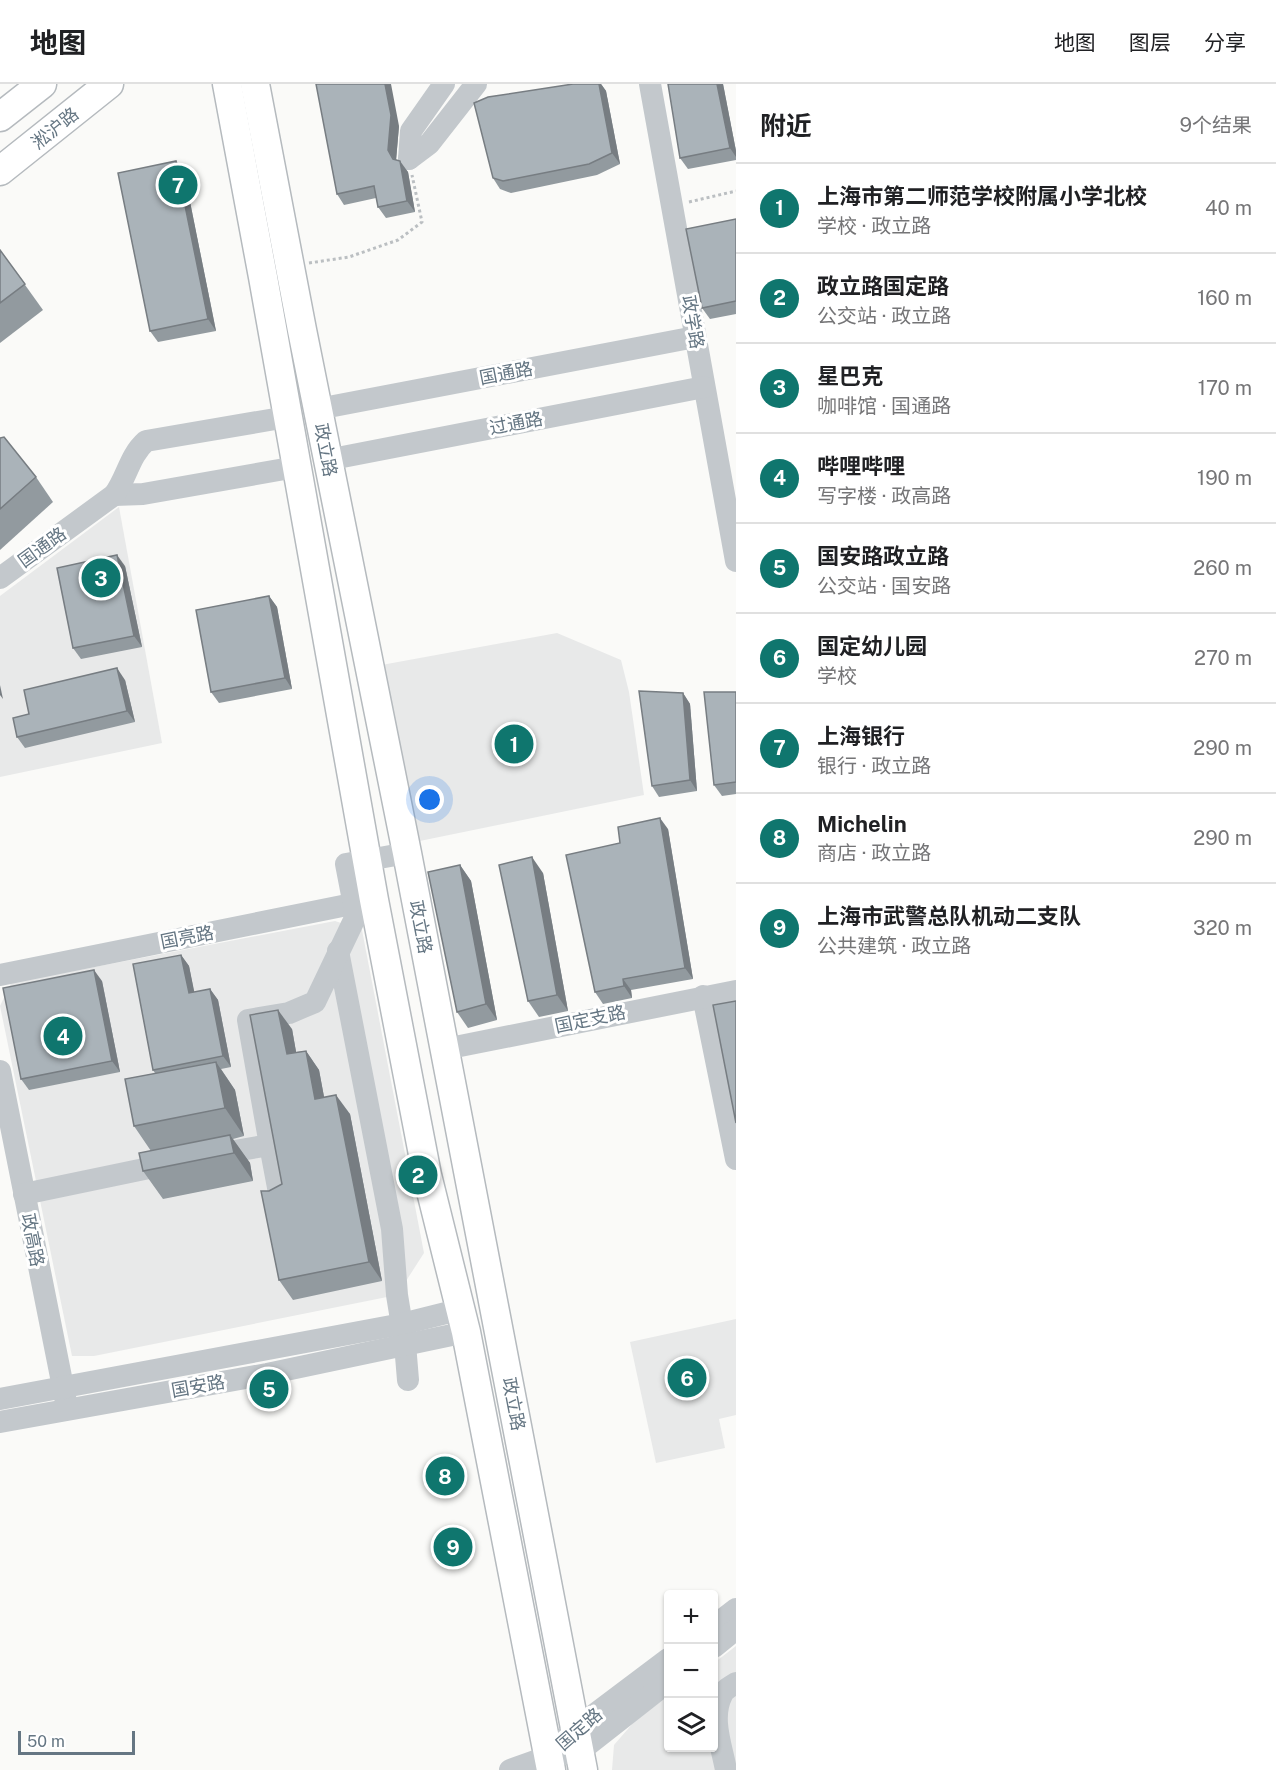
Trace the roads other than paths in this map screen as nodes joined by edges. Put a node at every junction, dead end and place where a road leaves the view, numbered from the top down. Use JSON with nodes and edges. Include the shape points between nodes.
{"nodes":[{"id":1,"x":42,"y":84,"type":"edge"},
{"id":2,"x":109,"y":84,"type":"edge"},
{"id":3,"x":227,"y":84,"type":"edge"},
{"id":4,"x":255,"y":84,"type":"edge"},
{"id":5,"x":444,"y":84,"type":"edge"},
{"id":6,"x":476,"y":84,"type":"edge"},
{"id":7,"x":650,"y":84,"type":"edge"},
{"id":8,"x":0,"y":117,"type":"edge"},
{"id":9,"x":0,"y":171,"type":"edge"},
{"id":10,"x":695,"y":337,"type":"junction"},
{"id":11,"x":704,"y":387,"type":"junction"},
{"id":12,"x":318,"y":409,"type":"junction"},
{"id":13,"x":287,"y":417,"type":"junction"},
{"id":14,"x":327,"y":460,"type":"junction"},
{"id":15,"x":296,"y":467,"type":"junction"},
{"id":16,"x":114,"y":495,"type":"junction"},
{"id":17,"x":736,"y":561,"type":"edge"},
{"id":18,"x":0,"y":578,"type":"edge"},
{"id":19,"x":407,"y":853,"type":"junction"},
{"id":20,"x":367,"y":861,"type":"junction"},
{"id":21,"x":363,"y":902,"type":"junction"},
{"id":22,"x":338,"y":951,"type":"junction"},
{"id":23,"x":0,"y":975,"type":"edge"},
{"id":24,"x":736,"y":991,"type":"edge"},
{"id":25,"x":703,"y":996,"type":"junction"},
{"id":26,"x":445,"y":1049,"type":"junction"},
{"id":27,"x":0,"y":1071,"type":"edge"},
{"id":28,"x":270,"y":1145,"type":"junction"},
{"id":29,"x":736,"y":1159,"type":"edge"},
{"id":30,"x":9,"y":1167,"type":"edge"},
{"id":31,"x":24,"y":1194,"type":"junction"},
{"id":32,"x":280,"y":1198,"type":"edge"},
{"id":33,"x":464,"y":1321,"type":"junction"},
{"id":34,"x":404,"y":1334,"type":"junction"},
{"id":35,"x":408,"y":1380,"type":"dead end"},
{"id":36,"x":65,"y":1398,"type":"junction"},
{"id":37,"x":0,"y":1399,"type":"edge"},
{"id":38,"x":0,"y":1422,"type":"edge"},
{"id":39,"x":736,"y":1609,"type":"edge"},
{"id":40,"x":718,"y":1623,"type":"edge"},
{"id":41,"x":736,"y":1629,"type":"edge"},
{"id":42,"x":718,"y":1644,"type":"edge"},
{"id":43,"x":664,"y":1664,"type":"edge"},
{"id":44,"x":736,"y":1683,"type":"edge"},
{"id":45,"x":664,"y":1686,"type":"edge"},
{"id":46,"x":579,"y":1750,"type":"edge"},
{"id":47,"x":550,"y":1763,"type":"edge"},
{"id":48,"x":510,"y":1770,"type":"edge"},
{"id":49,"x":726,"y":1770,"type":"edge"}],
"edges":[{"from":1,"to":8,"type":"main road"},
{"from":2,"to":9,"type":"main road","name":"淞沪路"},
{"from":3,"to":13,"type":"main road","name":"政立路"},
{"from":4,"to":12,"type":"main road","name":"政立路"},
{"from":5,"to":6,"type":"street","via":[[411,131],[409,159],[429,144]]},
{"from":7,"to":10,"type":"street","name":"政学路"},
{"from":10,"to":11,"type":"street","name":"政学路"},
{"from":10,"to":12,"type":"street","name":"国通路"},
{"from":11,"to":14,"type":"street","name":"过通路"},
{"from":11,"to":17,"type":"street","name":"政学路"},
{"from":12,"to":14,"type":"main road","name":"政立路"},
{"from":13,"to":15,"type":"main road","name":"政立路"},
{"from":13,"to":16,"type":"street","name":"国通路","via":[[146,441]]},
{"from":14,"to":19,"type":"main road","name":"政立路"},
{"from":15,"to":16,"type":"street","via":[[143,494]]},
{"from":15,"to":20,"type":"main road","name":"政立路"},
{"from":16,"to":18,"type":"street","name":"国通路"},
{"from":19,"to":20,"type":"street"},
{"from":19,"to":26,"type":"main road","name":"政立路"},
{"from":20,"to":21,"type":"main road","name":"政立路"},
{"from":21,"to":22,"type":"street"},
{"from":21,"to":23,"type":"street","name":"国亮路"},
{"from":21,"to":33,"type":"main road","name":"政立路"},
{"from":22,"to":28,"type":"street","via":[[315,1002],[289,1013],[248,1020]]},
{"from":22,"to":34,"type":"street","via":[[392,1229]]},
{"from":24,"to":25,"type":"street","name":"国定支路"},
{"from":25,"to":26,"type":"street","name":"国定支路"},
{"from":25,"to":29,"type":"street"},
{"from":26,"to":46,"type":"main road","name":"政立路"},
{"from":27,"to":30,"type":"street","name":"政高路"},
{"from":28,"to":31,"type":"street"},
{"from":28,"to":32,"type":"street"},
{"from":30,"to":31,"type":"street","name":"政高路"},
{"from":31,"to":36,"type":"street","name":"政高路"},
{"from":33,"to":34,"type":"street","name":"国安路"},
{"from":33,"to":47,"type":"main road","name":"政立路"},
{"from":34,"to":35,"type":"street"},
{"from":34,"to":36,"type":"street","name":"国安路"},
{"from":36,"to":37,"type":"street","name":"国安路"},
{"from":36,"to":38,"type":"street","name":"国安路"},
{"from":39,"to":40,"type":"street"},
{"from":41,"to":42,"type":"street"},
{"from":43,"to":46,"type":"street","name":"国定路"},
{"from":44,"to":49,"type":"street","via":[[723,1693],[717,1710]]},
{"from":45,"to":46,"type":"street","name":"国定路"},
{"from":46,"to":47,"type":"street","name":"国定路"},
{"from":47,"to":48,"type":"street"}]}
